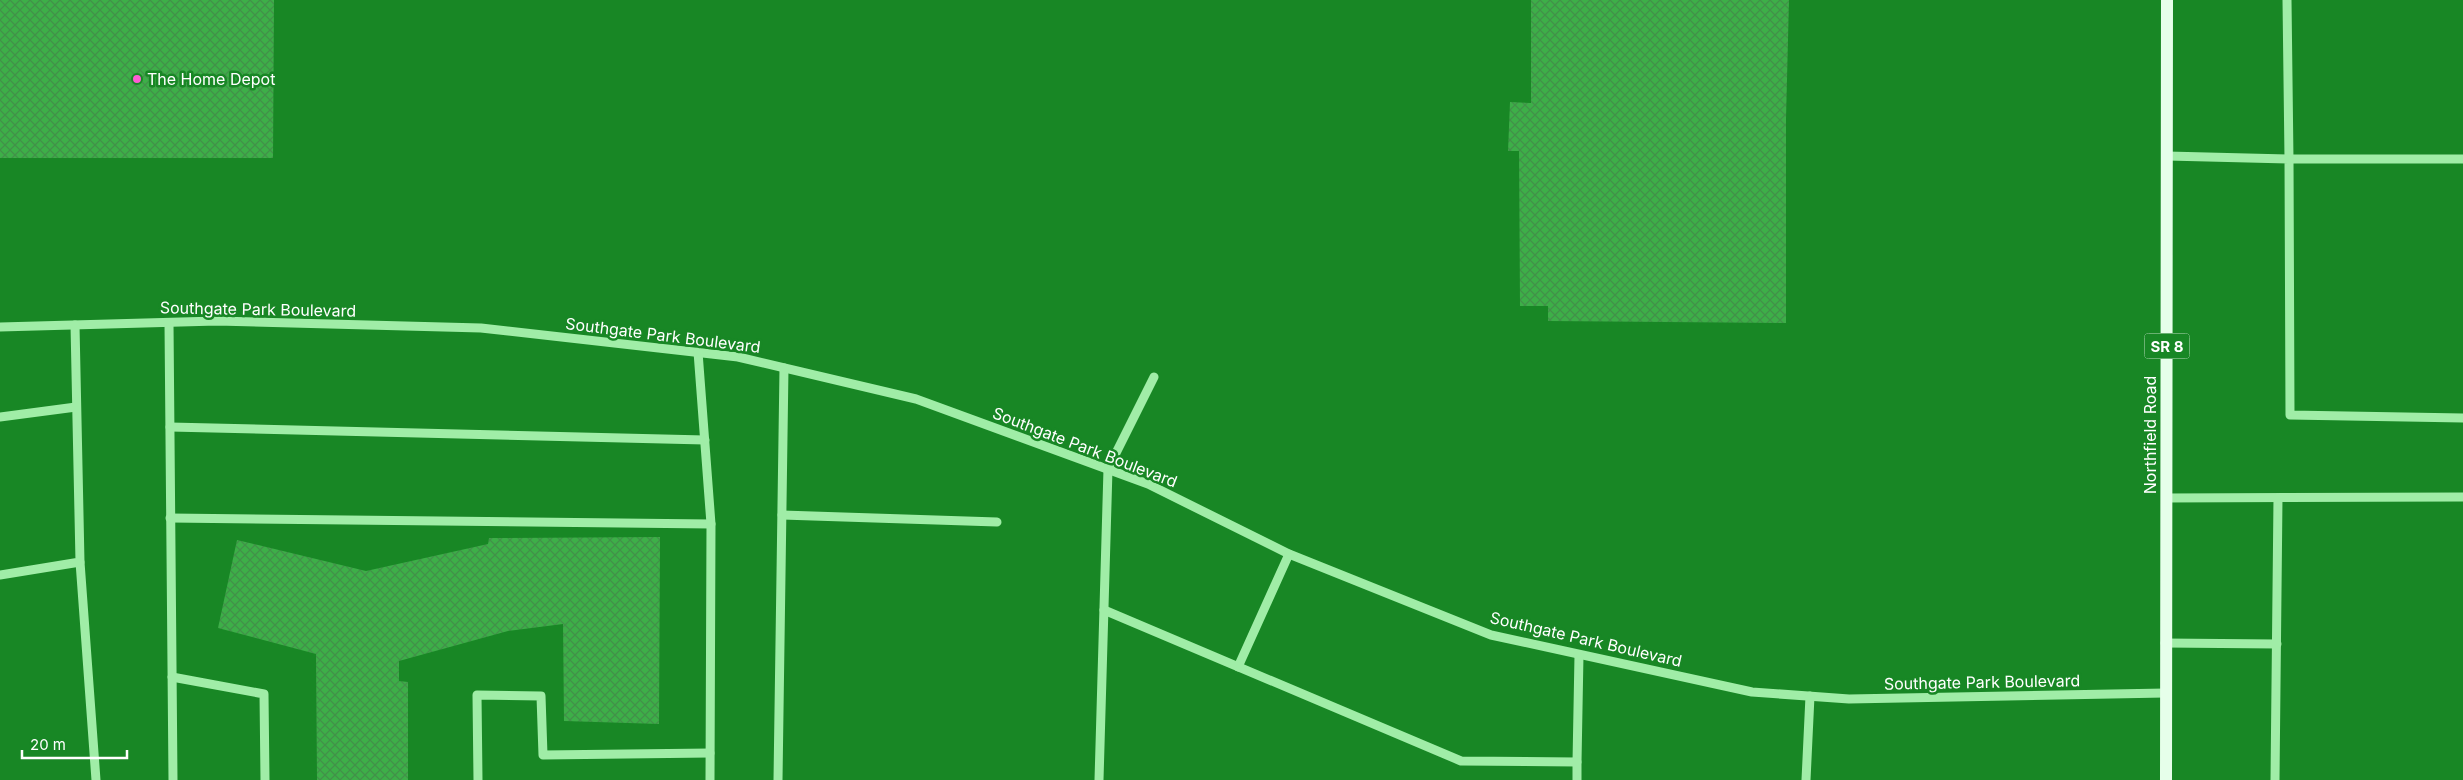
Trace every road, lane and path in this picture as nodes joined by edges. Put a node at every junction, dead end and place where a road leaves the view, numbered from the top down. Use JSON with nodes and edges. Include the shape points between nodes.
{"nodes":[{"id":1,"x":2167,"y":0,"type":"edge"},
{"id":2,"x":2287,"y":0,"type":"edge"},
{"id":3,"x":2167,"y":156,"type":"junction"},
{"id":4,"x":2289,"y":159,"type":"junction"},
{"id":5,"x":2463,"y":159,"type":"edge"},
{"id":6,"x":169,"y":323,"type":"junction"},
{"id":7,"x":75,"y":325,"type":"junction"},
{"id":8,"x":0,"y":327,"type":"edge"},
{"id":9,"x":698,"y":352,"type":"junction"},
{"id":10,"x":784,"y":368,"type":"junction"},
{"id":11,"x":1154,"y":377,"type":"dead end"},
{"id":12,"x":76,"y":407,"type":"junction"},
{"id":13,"x":0,"y":417,"type":"edge"},
{"id":14,"x":2463,"y":418,"type":"edge"},
{"id":15,"x":170,"y":427,"type":"junction"},
{"id":16,"x":705,"y":440,"type":"junction"},
{"id":17,"x":1108,"y":469,"type":"junction"},
{"id":18,"x":2463,"y":497,"type":"edge"},
{"id":19,"x":2166,"y":498,"type":"junction"},
{"id":20,"x":2278,"y":498,"type":"junction"},
{"id":21,"x":782,"y":515,"type":"junction"},
{"id":22,"x":170,"y":518,"type":"junction"},
{"id":23,"x":997,"y":522,"type":"dead end"},
{"id":24,"x":711,"y":524,"type":"junction"},
{"id":25,"x":1289,"y":554,"type":"junction"},
{"id":26,"x":80,"y":562,"type":"junction"},
{"id":27,"x":0,"y":575,"type":"edge"},
{"id":28,"x":1104,"y":610,"type":"junction"},
{"id":29,"x":2166,"y":643,"type":"junction"},
{"id":30,"x":2277,"y":644,"type":"junction"},
{"id":31,"x":1579,"y":655,"type":"junction"},
{"id":32,"x":1238,"y":667,"type":"junction"},
{"id":33,"x":172,"y":677,"type":"junction"},
{"id":34,"x":2166,"y":693,"type":"junction"},
{"id":35,"x":1810,"y":696,"type":"junction"},
{"id":36,"x":710,"y":753,"type":"junction"},
{"id":37,"x":1577,"y":762,"type":"junction"},
{"id":38,"x":96,"y":780,"type":"edge"},
{"id":39,"x":173,"y":780,"type":"edge"},
{"id":40,"x":266,"y":780,"type":"edge"},
{"id":41,"x":478,"y":780,"type":"edge"},
{"id":42,"x":710,"y":780,"type":"edge"},
{"id":43,"x":778,"y":780,"type":"edge"},
{"id":44,"x":1099,"y":780,"type":"edge"},
{"id":45,"x":1577,"y":780,"type":"edge"},
{"id":46,"x":1806,"y":780,"type":"edge"},
{"id":47,"x":2166,"y":780,"type":"edge"},
{"id":48,"x":2275,"y":780,"type":"edge"}],
"edges":[{"from":1,"to":3,"type":"main road","name":"Northfield Road","number":"SR 8"},
{"from":2,"to":4,"type":"street"},
{"from":3,"to":4,"type":"street"},
{"from":3,"to":19,"type":"main road","name":"Northfield Road","number":"SR 8"},
{"from":4,"to":5,"type":"street"},
{"from":4,"to":14,"type":"street","via":[[2290,415]]},
{"from":6,"to":7,"type":"street","name":"Southgate Park Boulevard"},
{"from":6,"to":9,"type":"street","name":"Southgate Park Boulevard","via":[[481,328]]},
{"from":6,"to":15,"type":"street"},
{"from":7,"to":8,"type":"street","name":"Southgate Park Boulevard"},
{"from":7,"to":12,"type":"street"},
{"from":9,"to":10,"type":"street","name":"Southgate Park Boulevard"},
{"from":9,"to":16,"type":"street"},
{"from":10,"to":17,"type":"street","name":"Southgate Park Boulevard","via":[[916,399]]},
{"from":10,"to":21,"type":"street"},
{"from":11,"to":17,"type":"street"},
{"from":12,"to":13,"type":"street"},
{"from":12,"to":26,"type":"street"},
{"from":15,"to":16,"type":"street"},
{"from":15,"to":22,"type":"street"},
{"from":16,"to":24,"type":"street"},
{"from":17,"to":25,"type":"street","name":"Southgate Park Boulevard","via":[[1148,484]]},
{"from":17,"to":28,"type":"street"},
{"from":18,"to":20,"type":"street"},
{"from":19,"to":20,"type":"street"},
{"from":19,"to":29,"type":"main road","name":"Northfield Road","number":"SR 8"},
{"from":20,"to":30,"type":"street"},
{"from":21,"to":23,"type":"street"},
{"from":21,"to":43,"type":"street"},
{"from":22,"to":24,"type":"street"},
{"from":22,"to":33,"type":"street"},
{"from":24,"to":36,"type":"street"},
{"from":25,"to":31,"type":"street","name":"Southgate Park Boulevard","via":[[1491,635]]},
{"from":25,"to":32,"type":"street"},
{"from":26,"to":27,"type":"street"},
{"from":26,"to":38,"type":"street"},
{"from":28,"to":32,"type":"street"},
{"from":28,"to":44,"type":"street"},
{"from":29,"to":30,"type":"street"},
{"from":29,"to":34,"type":"main road","name":"Northfield Road","number":"SR 8"},
{"from":30,"to":48,"type":"street"},
{"from":31,"to":35,"type":"street","name":"Southgate Park Boulevard","via":[[1752,692]]},
{"from":31,"to":37,"type":"street"},
{"from":32,"to":37,"type":"street","via":[[1461,761]]},
{"from":33,"to":39,"type":"street"},
{"from":33,"to":40,"type":"street","via":[[264,694]]},
{"from":34,"to":35,"type":"street","name":"Southgate Park Boulevard","via":[[1849,699]]},
{"from":34,"to":47,"type":"main road","name":"Northfield Road","number":"SR 8"},
{"from":35,"to":46,"type":"street"},
{"from":36,"to":41,"type":"street","via":[[543,755],[541,696],[477,695]]},
{"from":36,"to":42,"type":"street"},
{"from":37,"to":45,"type":"street"}]}
